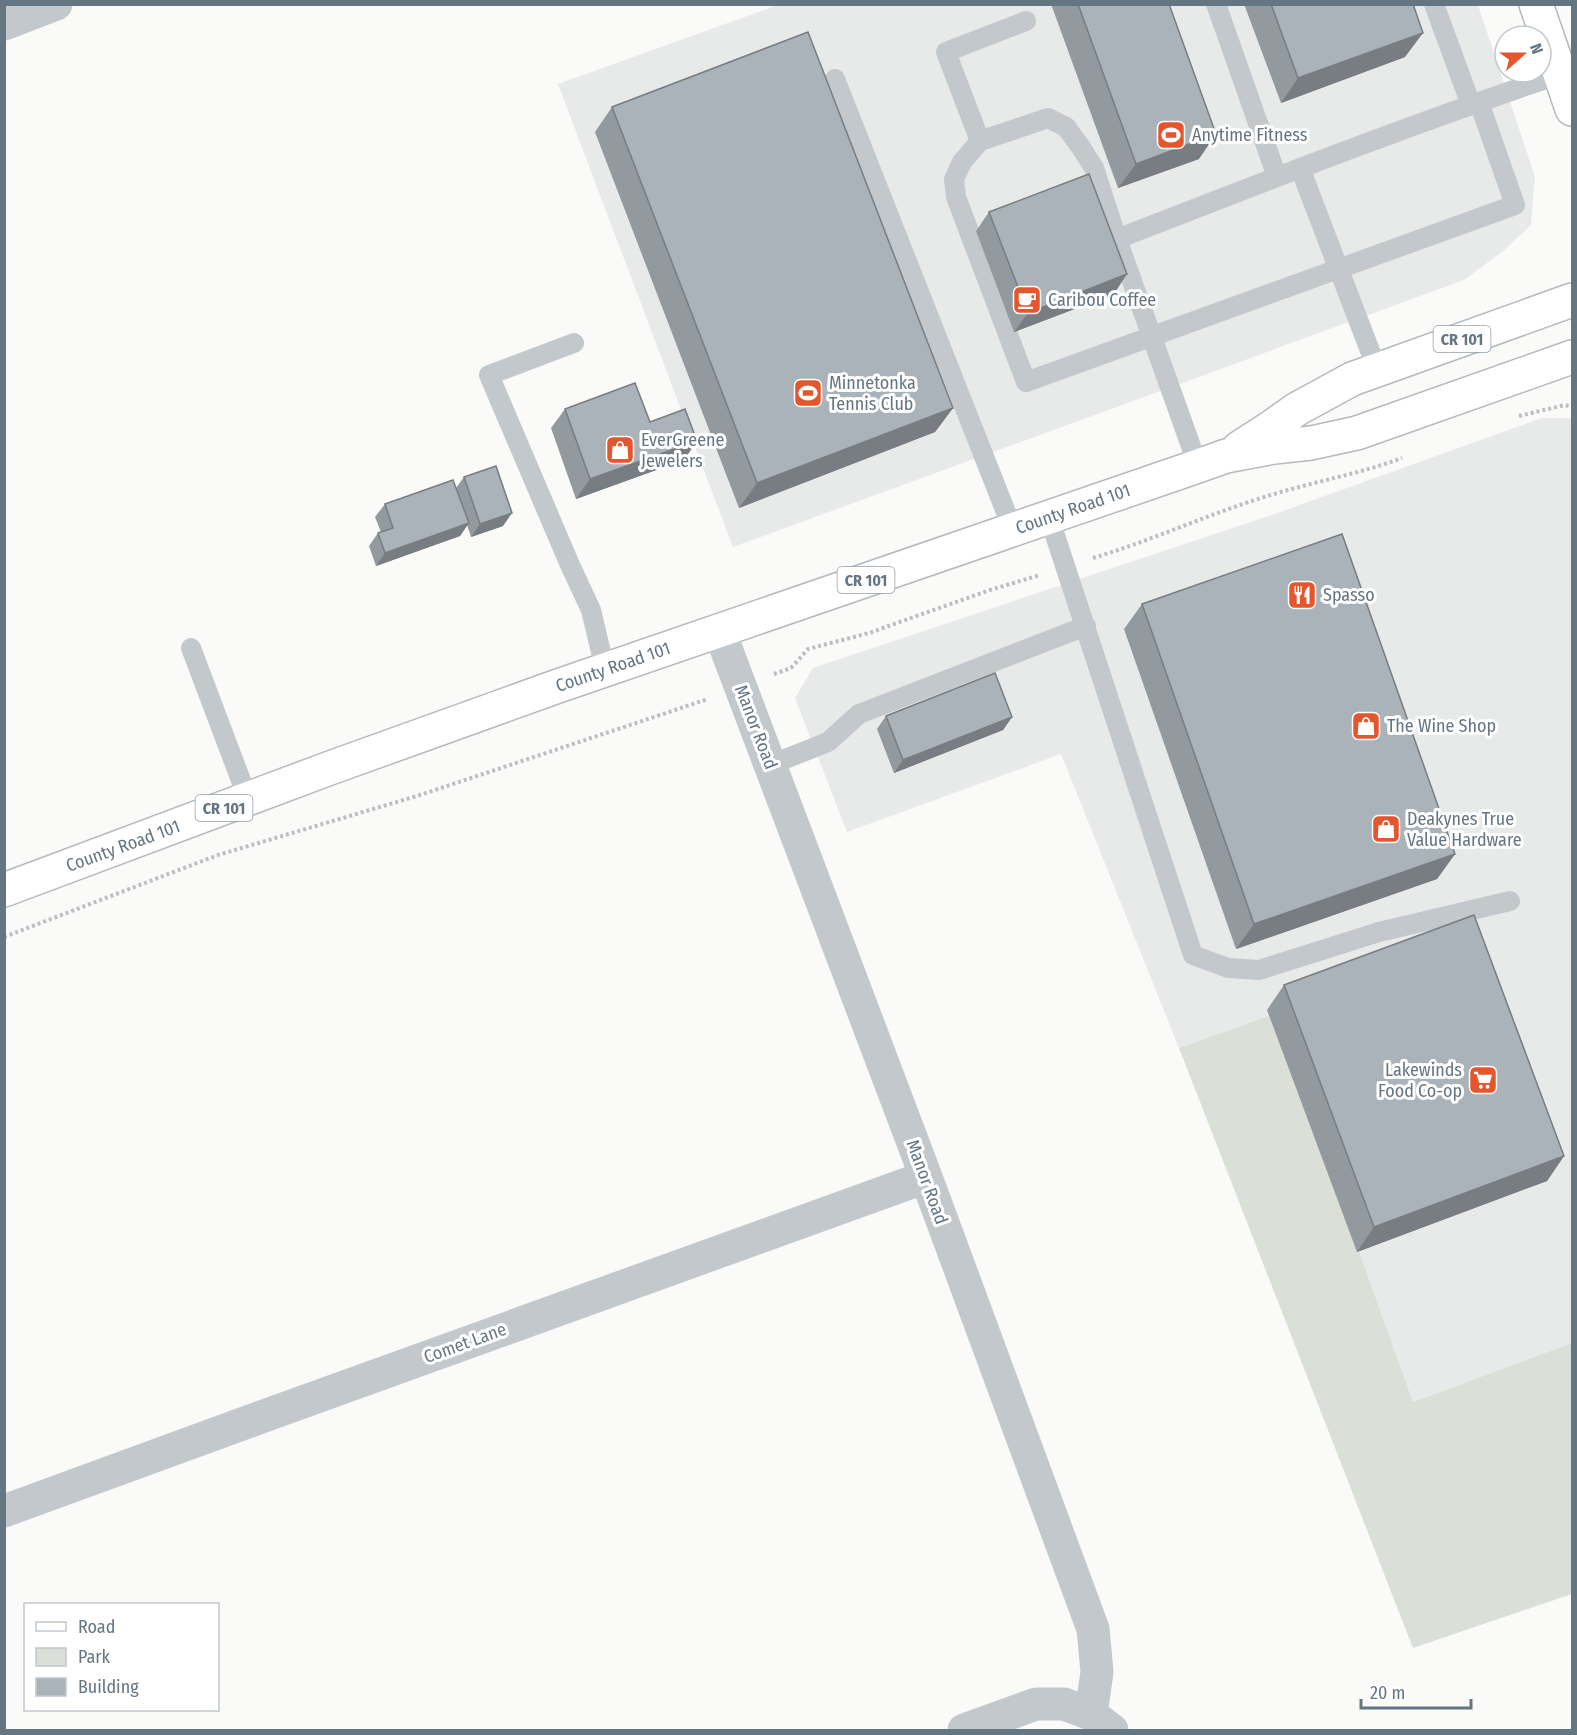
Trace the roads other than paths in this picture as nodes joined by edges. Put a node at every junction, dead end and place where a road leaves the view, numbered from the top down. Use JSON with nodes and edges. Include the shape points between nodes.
{"nodes":[{"id":1,"x":56,"y":4,"type":"edge"},
{"id":2,"x":1216,"y":4,"type":"edge"},
{"id":3,"x":1434,"y":4,"type":"edge"},
{"id":4,"x":1536,"y":4,"type":"edge"},
{"id":5,"x":1026,"y":21,"type":"dead end"},
{"id":6,"x":4,"y":24,"type":"edge"},
{"id":7,"x":1561,"y":75,"type":"junction"},
{"id":8,"x":835,"y":79,"type":"dead end"},
{"id":9,"x":1475,"y":104,"type":"junction"},
{"id":10,"x":1572,"y":110,"type":"edge"},
{"id":11,"x":980,"y":141,"type":"junction"},
{"id":12,"x":1300,"y":168,"type":"junction"},
{"id":13,"x":1276,"y":177,"type":"junction"},
{"id":14,"x":1117,"y":240,"type":"junction"},
{"id":15,"x":1337,"y":270,"type":"junction"},
{"id":16,"x":1572,"y":300,"type":"edge"},
{"id":17,"x":1151,"y":336,"type":"junction"},
{"id":18,"x":574,"y":343,"type":"dead end"},
{"id":19,"x":1572,"y":357,"type":"edge"},
{"id":20,"x":1377,"y":369,"type":"junction"},
{"id":21,"x":1212,"y":461,"type":"junction"},
{"id":22,"x":1049,"y":517,"type":"junction"},
{"id":23,"x":1013,"y":530,"type":"junction"},
{"id":24,"x":1086,"y":626,"type":"junction"},
{"id":25,"x":719,"y":630,"type":"junction"},
{"id":26,"x":191,"y":648,"type":"dead end"},
{"id":27,"x":605,"y":669,"type":"junction"},
{"id":28,"x":770,"y":765,"type":"junction"},
{"id":29,"x":248,"y":799,"type":"junction"},
{"id":30,"x":4,"y":890,"type":"edge"},
{"id":31,"x":1510,"y":901,"type":"dead end"},
{"id":32,"x":926,"y":1177,"type":"junction"},
{"id":33,"x":4,"y":1511,"type":"edge"},
{"id":34,"x":1101,"y":1722,"type":"edge"},
{"id":35,"x":964,"y":1731,"type":"edge"}],
"edges":[{"from":1,"to":6,"type":"street"},
{"from":2,"to":13,"type":"lane"},
{"from":3,"to":9,"type":"lane"},
{"from":4,"to":7,"type":"main road"},
{"from":5,"to":11,"type":"lane","via":[[946,52]]},
{"from":7,"to":9,"type":"lane"},
{"from":7,"to":10,"type":"main road"},
{"from":8,"to":23,"type":"lane"},
{"from":9,"to":12,"type":"lane"},
{"from":9,"to":15,"type":"lane","via":[[1515,205]]},
{"from":11,"to":14,"type":"lane","via":[[1048,118],[1066,128],[1094,168]]},
{"from":11,"to":17,"type":"lane","via":[[954,179],[956,197],[1026,382]]},
{"from":12,"to":13,"type":"lane"},
{"from":12,"to":15,"type":"lane"},
{"from":13,"to":14,"type":"lane"},
{"from":14,"to":17,"type":"lane"},
{"from":15,"to":17,"type":"lane"},
{"from":15,"to":20,"type":"lane"},
{"from":16,"to":20,"type":"main road","name":"County Road 101","number":"CR 101"},
{"from":17,"to":21,"type":"lane"},
{"from":18,"to":27,"type":"lane","via":[[489,375],[591,610]]},
{"from":19,"to":21,"type":"main road","name":"County Road 101","number":"CR 101","via":[[1357,433]]},
{"from":20,"to":21,"type":"main road","name":"County Road 101","number":"CR 101","via":[[1296,409]]},
{"from":21,"to":22,"type":"main road","name":"County Road 101","number":"CR 101"},
{"from":22,"to":23,"type":"main road","name":"County Road 101","number":"CR 101"},
{"from":22,"to":24,"type":"lane"},
{"from":23,"to":25,"type":"main road","name":"County Road 101","number":"CR 101"},
{"from":24,"to":28,"type":"lane","via":[[860,714],[828,742]]},
{"from":24,"to":31,"type":"lane","via":[[1193,955],[1228,968],[1259,970],[1379,932]]},
{"from":25,"to":27,"type":"main road","name":"County Road 101","number":"CR 101"},
{"from":25,"to":28,"type":"street","name":"Manor Road"},
{"from":26,"to":29,"type":"lane"},
{"from":27,"to":29,"type":"main road","name":"County Road 101","number":"CR 101"},
{"from":28,"to":32,"type":"street","name":"Manor Road"},
{"from":29,"to":30,"type":"main road","name":"County Road 101","number":"CR 101"},
{"from":32,"to":33,"type":"street","name":"Comet Lane"},
{"from":32,"to":34,"type":"street","name":"Manor Road","via":[[1093,1629]]},
{"from":34,"to":35,"type":"street","via":[[1064,1704],[1036,1704]]}]}
